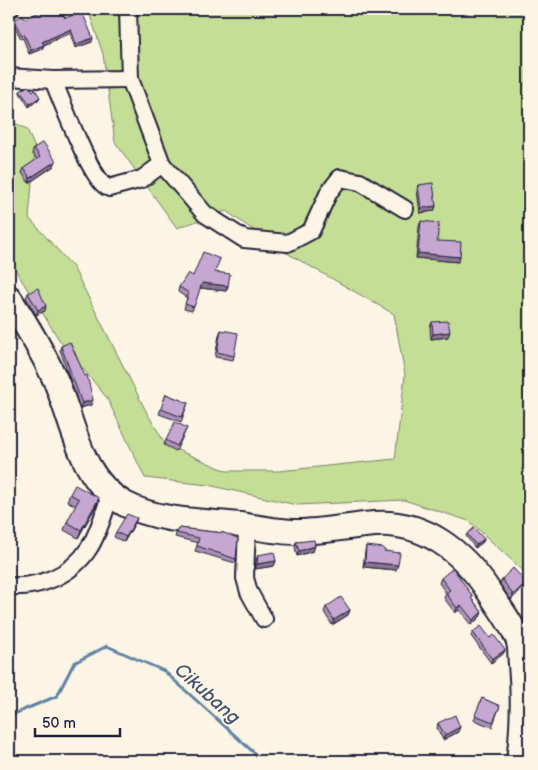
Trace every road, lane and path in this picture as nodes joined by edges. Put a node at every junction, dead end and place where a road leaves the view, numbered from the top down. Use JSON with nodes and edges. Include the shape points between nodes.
{"nodes":[{"id":1,"x":128,"y":9,"type":"edge"},
{"id":2,"x":9,"y":77,"type":"edge"},
{"id":3,"x":130,"y":79,"type":"junction"},
{"id":4,"x":53,"y":80,"type":"junction"},
{"id":5,"x":162,"y":164,"type":"junction"},
{"id":6,"x":405,"y":209,"type":"dead end"},
{"id":7,"x":9,"y":298,"type":"edge"},
{"id":8,"x":111,"y":494,"type":"junction"},
{"id":9,"x":247,"y":526,"type":"junction"},
{"id":10,"x":9,"y":586,"type":"edge"},
{"id":11,"x":264,"y":619,"type":"dead end"},
{"id":12,"x":524,"y":642,"type":"edge"},
{"id":13,"x":519,"y":761,"type":"edge"}],
"edges":[{"from":1,"to":3,"type":"street"},
{"from":2,"to":4,"type":"street"},
{"from":3,"to":4,"type":"street"},
{"from":3,"to":5,"type":"street"},
{"from":4,"to":5,"type":"street","via":[[101,184],[110,188],[142,179]]},
{"from":5,"to":6,"type":"street","via":[[205,214],[244,239],[288,243],[311,231],[329,192],[340,178],[360,182]]},
{"from":7,"to":8,"type":"highway","via":[[29,328],[54,378],[88,466]]},
{"from":8,"to":9,"type":"highway","via":[[125,504],[148,513]]},
{"from":8,"to":10,"type":"street","via":[[89,548],[60,577],[24,587]]},
{"from":9,"to":11,"type":"street","via":[[245,578]]},
{"from":9,"to":12,"type":"highway","via":[[299,532],[377,524],[406,527],[429,534],[452,548],[474,569]]},
{"from":12,"to":13,"type":"highway"}]}
